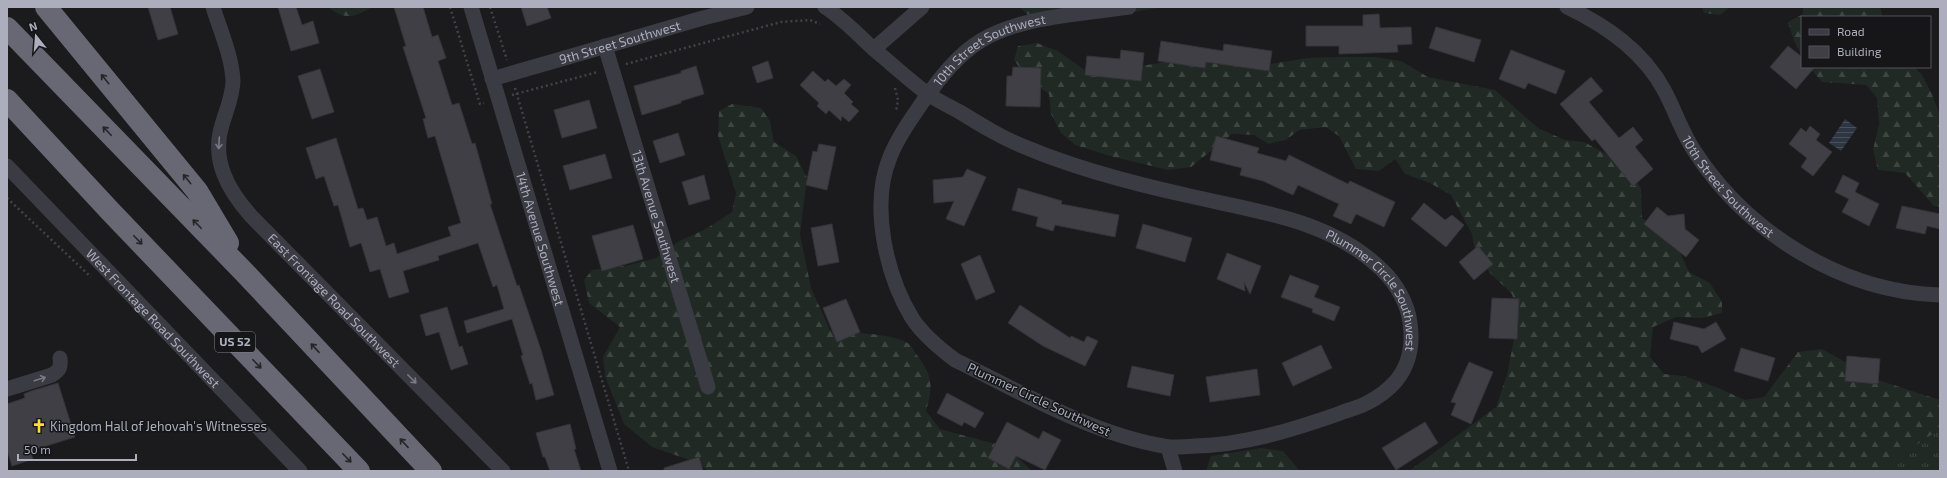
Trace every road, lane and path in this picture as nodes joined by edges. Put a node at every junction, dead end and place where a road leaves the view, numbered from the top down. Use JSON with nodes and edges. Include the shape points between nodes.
{"nodes":[{"id":1,"x":46,"y":7,"type":"edge"},
{"id":2,"x":213,"y":7,"type":"edge"},
{"id":3,"x":450,"y":7,"type":"edge"},
{"id":4,"x":471,"y":7,"type":"edge"},
{"id":5,"x":490,"y":7,"type":"edge"},
{"id":6,"x":747,"y":7,"type":"edge"},
{"id":7,"x":825,"y":7,"type":"edge"},
{"id":8,"x":922,"y":7,"type":"edge"},
{"id":9,"x":1129,"y":7,"type":"edge"},
{"id":10,"x":1567,"y":7,"type":"edge"},
{"id":11,"x":822,"y":24,"type":"dead end"},
{"id":12,"x":7,"y":28,"type":"edge"},
{"id":13,"x":605,"y":46,"type":"junction"},
{"id":14,"x":874,"y":49,"type":"junction"},
{"id":15,"x":611,"y":68,"type":"junction"},
{"id":16,"x":511,"y":74,"type":"junction"},
{"id":17,"x":492,"y":79,"type":"junction"},
{"id":18,"x":890,"y":83,"type":"dead end"},
{"id":19,"x":517,"y":94,"type":"junction"},
{"id":20,"x":928,"y":94,"type":"junction"},
{"id":21,"x":7,"y":100,"type":"edge"},
{"id":22,"x":480,"y":104,"type":"dead end"},
{"id":23,"x":896,"y":115,"type":"dead end"},
{"id":24,"x":7,"y":118,"type":"edge"},
{"id":25,"x":7,"y":166,"type":"edge"},
{"id":26,"x":7,"y":198,"type":"edge"},
{"id":27,"x":111,"y":212,"type":"junction"},
{"id":28,"x":244,"y":272,"type":"junction"},
{"id":29,"x":95,"y":282,"type":"dead end"},
{"id":30,"x":1940,"y":295,"type":"edge"},
{"id":31,"x":60,"y":358,"type":"dead end"},
{"id":32,"x":708,"y":387,"type":"dead end"},
{"id":33,"x":7,"y":389,"type":"edge"},
{"id":34,"x":1168,"y":447,"type":"junction"},
{"id":35,"x":300,"y":471,"type":"edge"},
{"id":36,"x":359,"y":471,"type":"edge"},
{"id":37,"x":431,"y":471,"type":"edge"},
{"id":38,"x":503,"y":471,"type":"edge"},
{"id":39,"x":610,"y":471,"type":"edge"},
{"id":40,"x":629,"y":471,"type":"edge"},
{"id":41,"x":1175,"y":471,"type":"edge"}],
"edges":[{"from":28,"to":1,"type":"highway","one_way":true,"via":[[197,191]]},
{"from":2,"to":38,"type":"street","name":"East Frontage Road Southwest","one_way":true,"via":[[233,82],[218,141],[219,159],[229,188],[239,202]]},
{"from":3,"to":22,"type":"path"},
{"from":4,"to":17,"type":"street","name":"14th Avenue Southwest"},
{"from":5,"to":16,"type":"path"},
{"from":6,"to":13,"type":"street","name":"9th Street Southwest"},
{"from":7,"to":14,"type":"street","name":"Plummer Circle Southwest","via":[[837,14]]},
{"from":8,"to":14,"type":"street"},
{"from":9,"to":20,"type":"street","name":"10th Street Southwest","via":[[1048,19],[982,39],[963,53]]},
{"from":10,"to":30,"type":"street","name":"10th Street Southwest","via":[[1609,30],[1644,61],[1664,89],[1687,138],[1712,177],[1762,225],[1795,250],[1836,271],[1900,291]]},
{"from":11,"to":15,"type":"path","via":[[810,20],[780,22]]},
{"from":28,"to":12,"type":"highway","one_way":true},
{"from":13,"to":15,"type":"street","name":"13th Avenue Southwest"},
{"from":13,"to":16,"type":"street","name":"9th Street Southwest"},
{"from":14,"to":20,"type":"street","name":"Plummer Circle Southwest"},
{"from":15,"to":19,"type":"path"},
{"from":15,"to":32,"type":"street","name":"13th Avenue Southwest"},
{"from":16,"to":17,"type":"street","name":"9th Street Southwest"},
{"from":16,"to":19,"type":"path"},
{"from":17,"to":39,"type":"street","name":"14th Avenue Southwest"},
{"from":18,"to":23,"type":"path","via":[[895,88],[898,100]]},
{"from":19,"to":40,"type":"path"},
{"from":20,"to":34,"type":"street","name":"Plummer Circle Southwest","via":[[889,158],[882,183],[882,226],[886,248],[898,290],[912,317],[937,346],[955,360],[1099,429],[1133,440]]},
{"from":20,"to":34,"type":"street","name":"Plummer Circle Southwest","via":[[1025,148],[1088,169],[1188,196],[1268,212],[1313,226],[1342,240],[1390,278],[1409,313],[1411,351],[1398,379],[1389,388],[1367,403],[1303,426],[1238,442]]},
{"from":21,"to":27,"type":"highway","number":"US 52"},
{"from":24,"to":27,"type":"highway"},
{"from":25,"to":35,"type":"street","name":"West Frontage Road Southwest"},
{"from":26,"to":29,"type":"path"},
{"from":27,"to":36,"type":"highway","number":"US 52","one_way":true},
{"from":37,"to":28,"type":"highway","one_way":true},
{"from":33,"to":31,"type":"street","one_way":true,"via":[[59,371]]},
{"from":34,"to":41,"type":"street"}]}
